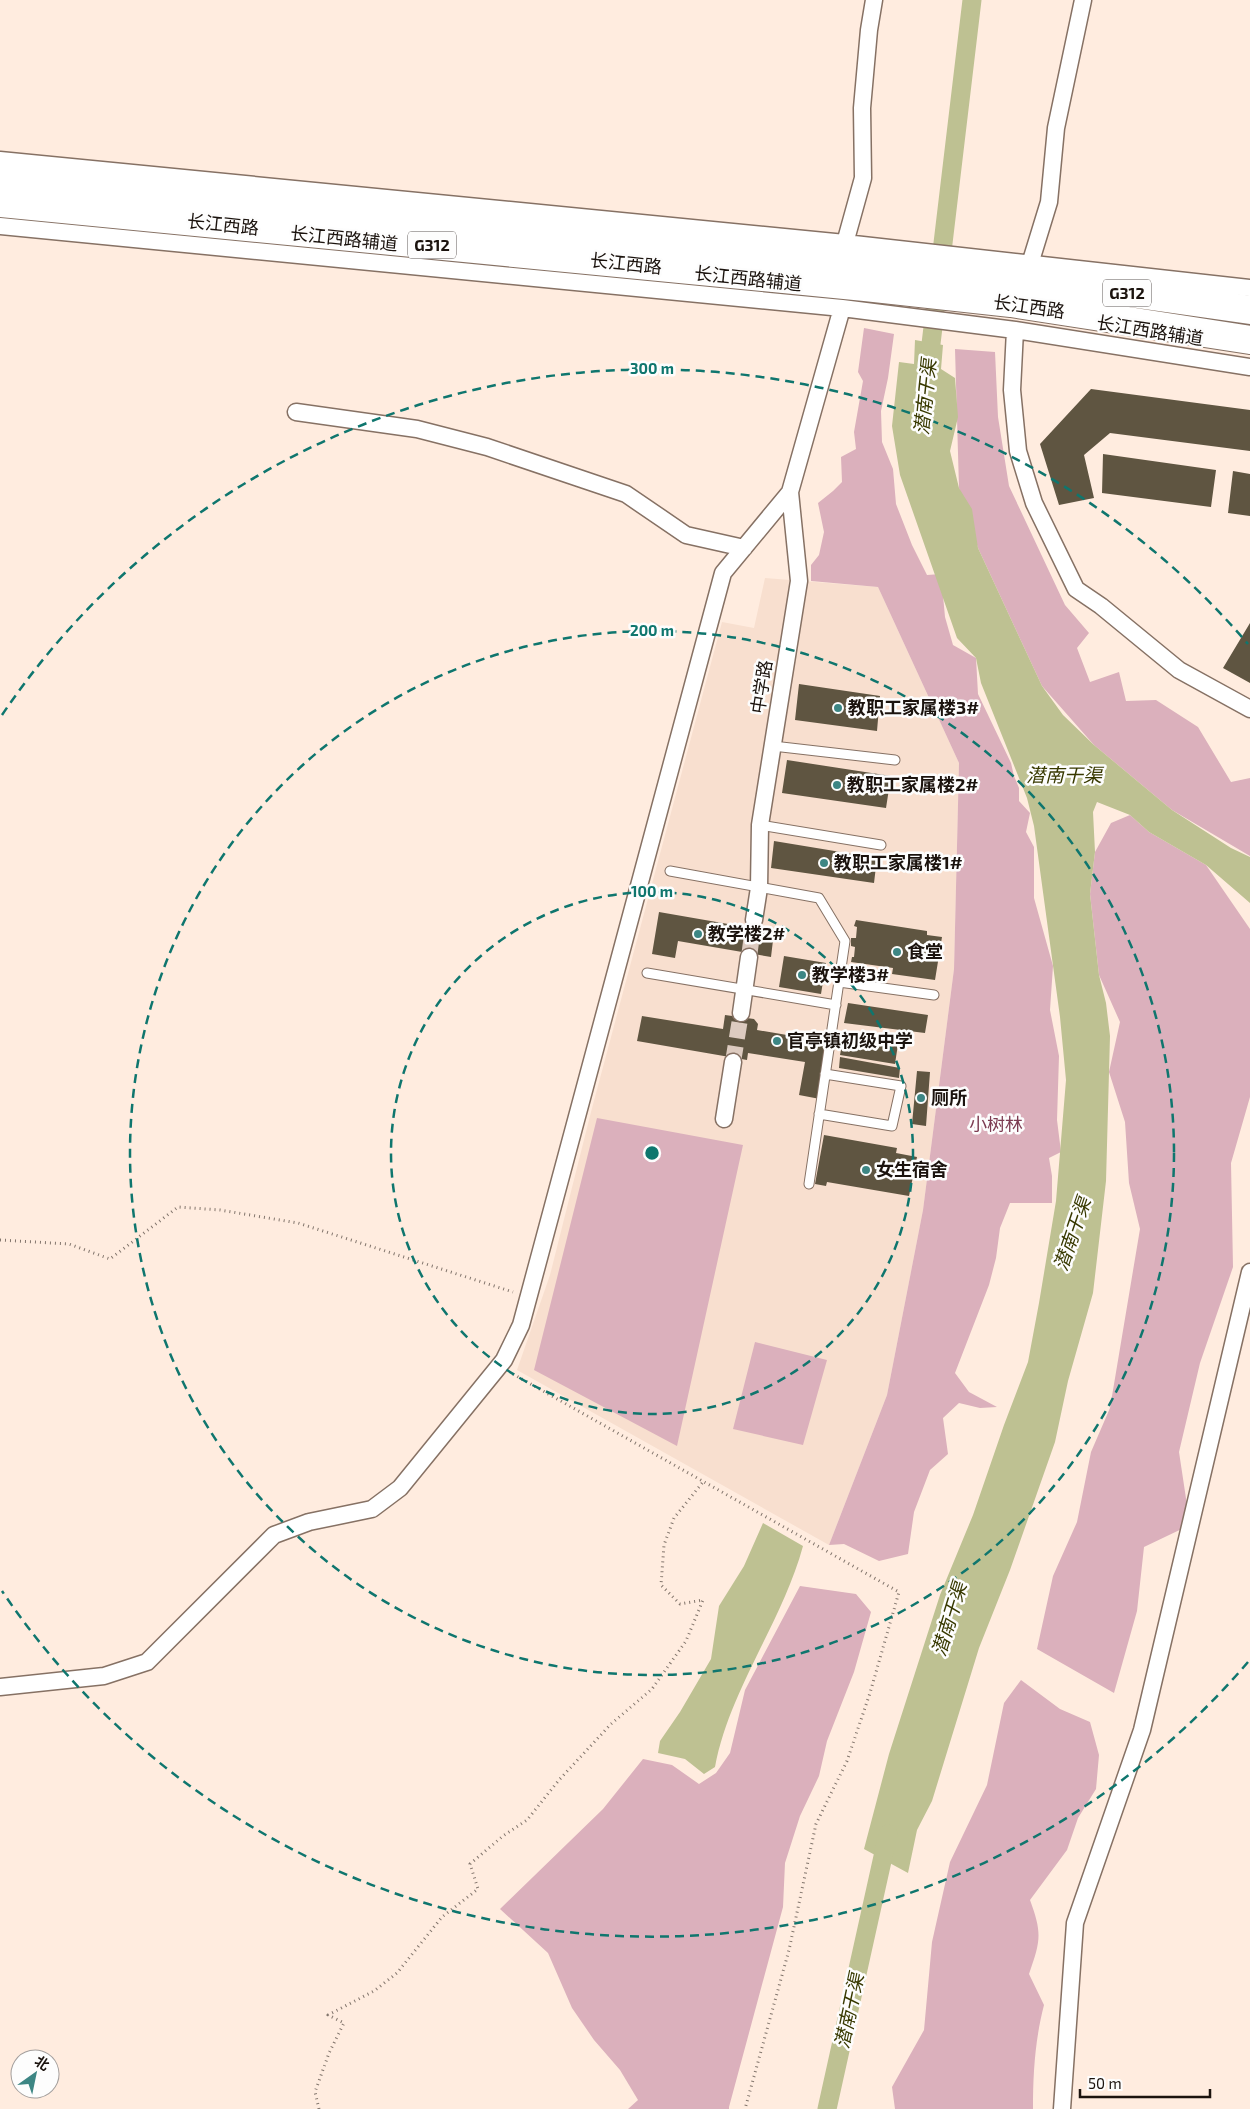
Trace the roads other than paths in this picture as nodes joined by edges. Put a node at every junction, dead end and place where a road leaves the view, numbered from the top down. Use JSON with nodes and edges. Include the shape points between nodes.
{"nodes":[{"id":1,"x":874,"y":0,"type":"edge"},
{"id":2,"x":1083,"y":0,"type":"edge"},
{"id":3,"x":0,"y":160,"type":"edge"},
{"id":4,"x":0,"y":178,"type":"edge"},
{"id":5,"x":0,"y":203,"type":"edge"},
{"id":6,"x":0,"y":226,"type":"edge"},
{"id":7,"x":845,"y":243,"type":"junction"},
{"id":8,"x":1030,"y":264,"type":"junction"},
{"id":9,"x":1004,"y":268,"type":"junction"},
{"id":10,"x":865,"y":275,"type":"junction"},
{"id":11,"x":1250,"y":288,"type":"edge"},
{"id":12,"x":842,"y":308,"type":"junction"},
{"id":13,"x":1250,"y":310,"type":"edge"},
{"id":14,"x":1013,"y":316,"type":"junction"},
{"id":15,"x":1250,"y":340,"type":"edge"},
{"id":16,"x":1250,"y":367,"type":"edge"},
{"id":17,"x":296,"y":412,"type":"dead end"},
{"id":18,"x":790,"y":492,"type":"junction"},
{"id":19,"x":744,"y":548,"type":"junction"},
{"id":20,"x":1248,"y":709,"type":"edge"},
{"id":21,"x":773,"y":746,"type":"junction"},
{"id":22,"x":895,"y":760,"type":"dead end"},
{"id":23,"x":760,"y":825,"type":"junction"},
{"id":24,"x":881,"y":845,"type":"dead end"},
{"id":25,"x":670,"y":871,"type":"dead end"},
{"id":26,"x":754,"y":920,"type":"tunnel mouth"},
{"id":27,"x":749,"y":957,"type":"tunnel mouth"},
{"id":28,"x":647,"y":973,"type":"dead end"},
{"id":29,"x":839,"y":982,"type":"junction"},
{"id":30,"x":934,"y":995,"type":"dead end"},
{"id":31,"x":836,"y":1005,"type":"junction"},
{"id":32,"x":740,"y":1013,"type":"tunnel mouth"},
{"id":33,"x":733,"y":1062,"type":"tunnel mouth"},
{"id":34,"x":825,"y":1074,"type":"junction"},
{"id":35,"x":819,"y":1114,"type":"junction"},
{"id":36,"x":724,"y":1118,"type":"dead end"},
{"id":37,"x":809,"y":1184,"type":"dead end"},
{"id":38,"x":1250,"y":1272,"type":"edge"},
{"id":39,"x":0,"y":1686,"type":"edge"},
{"id":40,"x":1062,"y":2109,"type":"edge"}],
"edges":[{"from":1,"to":7,"type":"street","via":[[862,108],[863,178]]},
{"from":2,"to":8,"type":"street","via":[[1056,128],[1049,202]]},
{"from":3,"to":7,"type":"street"},
{"from":4,"to":10,"type":"highway","name":"长江西路","number":"G312"},
{"from":5,"to":10,"type":"highway","name":"长江西路","number":"G312"},
{"from":6,"to":12,"type":"street","name":"长江西路辅道"},
{"from":7,"to":9,"type":"street"},
{"from":8,"to":9,"type":"street"},
{"from":8,"to":11,"type":"street"},
{"from":9,"to":10,"type":"highway","name":"长江西路","number":"G312"},
{"from":9,"to":13,"type":"highway","name":"长江西路","number":"G312"},
{"from":10,"to":14,"type":"highway","name":"长江西路","number":"G312"},
{"from":12,"to":14,"type":"street","name":"长江西路辅道","via":[[998,328]]},
{"from":12,"to":18,"type":"street"},
{"from":14,"to":15,"type":"highway","name":"长江西路","number":"G312"},
{"from":14,"to":16,"type":"street","name":"长江西路辅道"},
{"from":14,"to":20,"type":"street","via":[[1012,390],[1018,451],[1034,503],[1076,589],[1179,670]]},
{"from":17,"to":19,"type":"street","via":[[417,429],[487,447],[626,494],[686,535]]},
{"from":18,"to":19,"type":"street"},
{"from":18,"to":21,"type":"street","name":"中学路","via":[[799,582]]},
{"from":19,"to":39,"type":"street","via":[[723,573],[528,1297],[504,1360],[400,1488],[372,1509],[309,1522],[274,1535],[147,1662],[104,1676]]},
{"from":21,"to":22,"type":"lane"},
{"from":21,"to":23,"type":"street","name":"中学路"},
{"from":23,"to":24,"type":"lane"},
{"from":23,"to":26,"type":"street","name":"中学路","via":[[759,888]]},
{"from":25,"to":29,"type":"lane","via":[[819,898],[845,942]]},
{"from":27,"to":32,"type":"street"},
{"from":28,"to":31,"type":"lane"},
{"from":29,"to":30,"type":"lane"},
{"from":29,"to":31,"type":"lane"},
{"from":31,"to":34,"type":"lane"},
{"from":33,"to":36,"type":"street"},
{"from":34,"to":35,"type":"lane"},
{"from":34,"to":35,"type":"lane","via":[[901,1086],[892,1126]]},
{"from":35,"to":37,"type":"lane"},
{"from":38,"to":40,"type":"street","via":[[1142,1730],[1075,1923]]}]}
